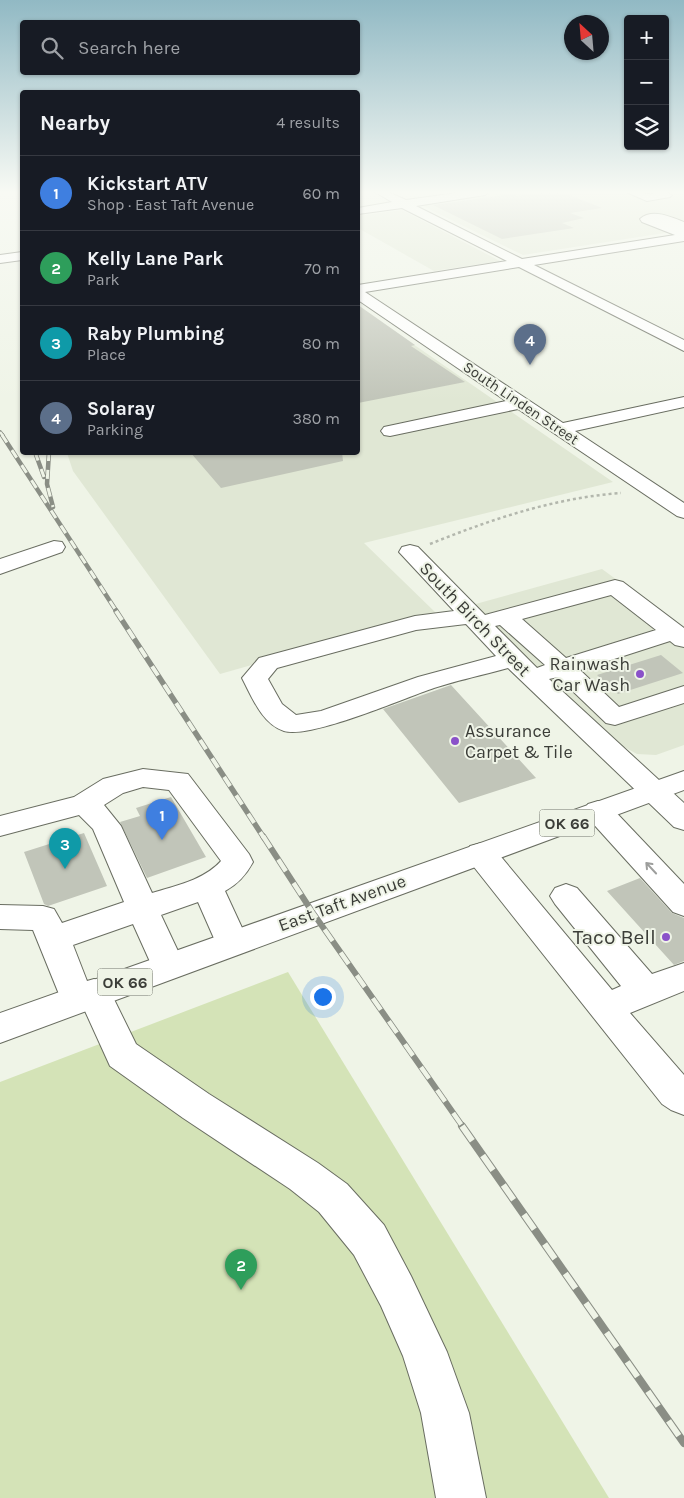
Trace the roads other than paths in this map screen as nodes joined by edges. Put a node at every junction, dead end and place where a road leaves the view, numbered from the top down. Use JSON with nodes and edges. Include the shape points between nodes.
{"nodes":[{"id":1,"x":527,"y":262,"type":"edge"},
{"id":2,"x":550,"y":262,"type":"edge"},
{"id":3,"x":520,"y":263,"type":"junction"},
{"id":4,"x":570,"y":272,"type":"dead end"},
{"id":5,"x":360,"y":289,"type":"edge"},
{"id":6,"x":360,"y":295,"type":"edge"},
{"id":7,"x":649,"y":313,"type":"dead end"},
{"id":8,"x":628,"y":318,"type":"junction"},
{"id":9,"x":684,"y":346,"type":"edge"},
{"id":10,"x":684,"y":402,"type":"edge"},
{"id":11,"x":521,"y":403,"type":"junction"},
{"id":12,"x":560,"y":429,"type":"junction"},
{"id":13,"x":390,"y":430,"type":"dead end"},
{"id":14,"x":684,"y":512,"type":"edge"},
{"id":15,"x":54,"y":547,"type":"dead end"},
{"id":16,"x":410,"y":552,"type":"road end"},
{"id":17,"x":0,"y":567,"type":"edge"},
{"id":18,"x":505,"y":617,"type":"junction"},
{"id":19,"x":477,"y":620,"type":"junction"},
{"id":20,"x":679,"y":636,"type":"edge"},
{"id":21,"x":513,"y":659,"type":"junction"},
{"id":22,"x":562,"y":667,"type":"junction"},
{"id":23,"x":532,"y":677,"type":"junction"},
{"id":24,"x":684,"y":694,"type":"edge"},
{"id":25,"x":615,"y":717,"type":"junction"},
{"id":26,"x":584,"y":726,"type":"junction"},
{"id":27,"x":684,"y":780,"type":"edge"},
{"id":28,"x":653,"y":791,"type":"junction"},
{"id":29,"x":84,"y":804,"type":"junction"},
{"id":30,"x":598,"y":812,"type":"junction"},
{"id":31,"x":684,"y":820,"type":"edge"},
{"id":32,"x":0,"y":826,"type":"edge"},
{"id":33,"x":481,"y":854,"type":"junction"},
{"id":34,"x":207,"y":887,"type":"junction"},
{"id":35,"x":684,"y":904,"type":"edge"},
{"id":36,"x":142,"y":907,"type":"junction"},
{"id":37,"x":0,"y":917,"type":"edge"},
{"id":38,"x":544,"y":932,"type":"junction"},
{"id":39,"x":54,"y":938,"type":"junction"},
{"id":40,"x":232,"y":943,"type":"junction"},
{"id":41,"x":168,"y":966,"type":"junction"},
{"id":42,"x":684,"y":977,"type":"edge"},
{"id":43,"x":645,"y":991,"type":"junction"},
{"id":44,"x":86,"y":996,"type":"junction"},
{"id":45,"x":606,"y":1008,"type":"junction"},
{"id":46,"x":0,"y":1028,"type":"edge"},
{"id":47,"x":684,"y":1098,"type":"edge"},
{"id":48,"x":461,"y":1498,"type":"edge"}],
"edges":[{"from":1,"to":3,"type":"street"},
{"from":2,"to":4,"type":"street"},
{"from":3,"to":5,"type":"street"},
{"from":3,"to":8,"type":"street"},
{"from":6,"to":11,"type":"street","name":"South Linden Street"},
{"from":7,"to":8,"type":"street"},
{"from":8,"to":9,"type":"street"},
{"from":10,"to":12,"type":"street"},
{"from":11,"to":12,"type":"street","name":"South Linden Street"},
{"from":11,"to":13,"type":"street"},
{"from":12,"to":14,"type":"street","name":"South Linden Street"},
{"from":15,"to":17,"type":"street"},
{"from":16,"to":19,"type":"street","name":"South Birch Street"},
{"from":18,"to":19,"type":"street"},
{"from":18,"to":20,"type":"street","via":[[615,587]]},
{"from":18,"to":22,"type":"street"},
{"from":19,"to":21,"type":"street","name":"South Birch Street"},
{"from":19,"to":21,"type":"street","via":[[415,624],[268,663],[255,678],[272,708],[291,724],[326,718],[427,682]]},
{"from":20,"to":22,"type":"street"},
{"from":21,"to":23,"type":"street","name":"South Birch Street"},
{"from":22,"to":23,"type":"street"},
{"from":22,"to":25,"type":"street"},
{"from":23,"to":26,"type":"street","name":"South Birch Street"},
{"from":24,"to":25,"type":"street"},
{"from":25,"to":26,"type":"street"},
{"from":26,"to":28,"type":"street","name":"South Birch Street"},
{"from":27,"to":28,"type":"street","name":"East Taft Avenue","number":"OK 66"},
{"from":28,"to":30,"type":"street","name":"East Taft Avenue","number":"OK 66"},
{"from":28,"to":31,"type":"street","name":"South Birch Street"},
{"from":29,"to":32,"type":"street"},
{"from":29,"to":34,"type":"street","via":[[113,786],[143,778],[178,781],[238,862],[226,876]]},
{"from":29,"to":36,"type":"street","via":[[106,826]]},
{"from":30,"to":33,"type":"street","name":"East Taft Avenue","number":"OK 66"},
{"from":35,"to":30,"type":"street","one_way":true},
{"from":33,"to":38,"type":"street"},
{"from":33,"to":40,"type":"street","name":"East Taft Avenue","number":"OK 66"},
{"from":34,"to":36,"type":"street"},
{"from":34,"to":40,"type":"street"},
{"from":36,"to":39,"type":"street"},
{"from":36,"to":41,"type":"street"},
{"from":37,"to":39,"type":"street","via":[[43,918]]},
{"from":38,"to":43,"type":"street","via":[[574,906]]},
{"from":38,"to":45,"type":"street"},
{"from":39,"to":44,"type":"street"},
{"from":40,"to":41,"type":"street","name":"East Taft Avenue","number":"OK 66"},
{"from":41,"to":44,"type":"street","name":"East Taft Avenue","number":"OK 66"},
{"from":42,"to":43,"type":"street"},
{"from":43,"to":45,"type":"street"},
{"from":44,"to":46,"type":"street","name":"East Taft Avenue","number":"OK 66"},
{"from":44,"to":48,"type":"street","via":[[123,1055],[304,1176],[333,1198],[369,1240],[424,1352],[445,1413]]},
{"from":45,"to":47,"type":"street","via":[[675,1092]]}]}
